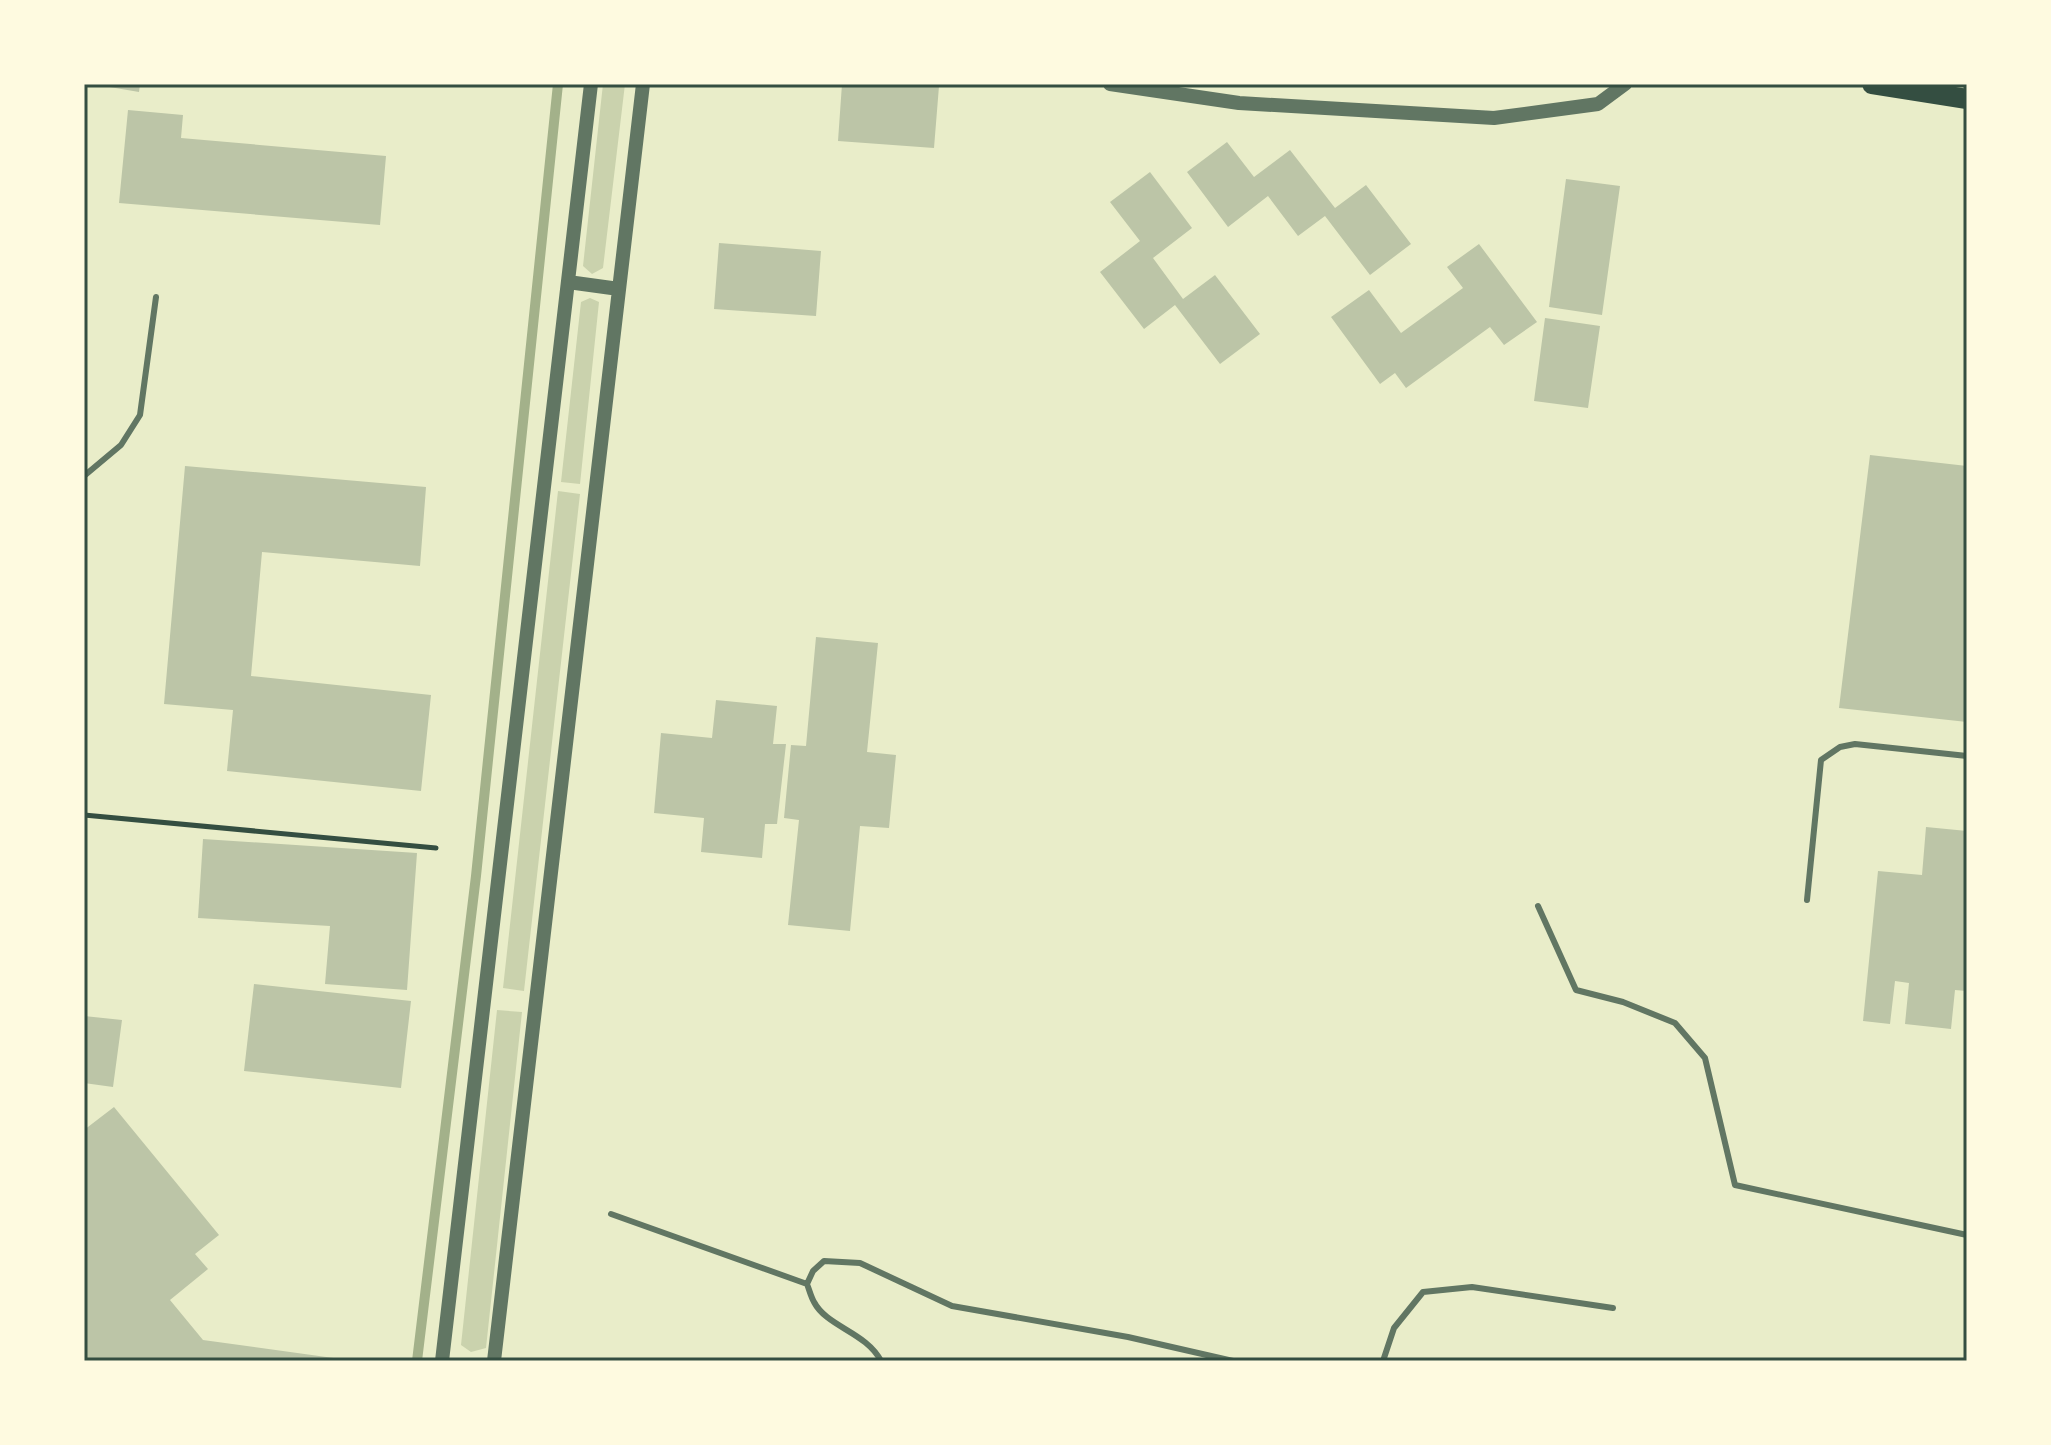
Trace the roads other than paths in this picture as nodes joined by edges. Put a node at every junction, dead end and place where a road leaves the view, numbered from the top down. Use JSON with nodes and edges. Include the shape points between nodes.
{"nodes":[{"id":1,"x":591,"y":84,"type":"edge"},
{"id":2,"x":643,"y":84,"type":"edge"},
{"id":3,"x":1110,"y":84,"type":"edge"},
{"id":4,"x":1625,"y":84,"type":"edge"},
{"id":5,"x":1872,"y":84,"type":"edge"},
{"id":6,"x":1967,"y":99,"type":"edge"},
{"id":7,"x":568,"y":282,"type":"junction"},
{"id":8,"x":619,"y":289,"type":"junction"},
{"id":9,"x":156,"y":297,"type":"dead end"},
{"id":10,"x":84,"y":476,"type":"edge"},
{"id":11,"x":1967,"y":756,"type":"edge"},
{"id":12,"x":1807,"y":900,"type":"dead end"},
{"id":13,"x":1538,"y":906,"type":"dead end"},
{"id":14,"x":611,"y":1214,"type":"dead end"},
{"id":15,"x":1967,"y":1235,"type":"edge"},
{"id":16,"x":807,"y":1284,"type":"junction"},
{"id":17,"x":1613,"y":1308,"type":"dead end"},
{"id":18,"x":442,"y":1361,"type":"edge"},
{"id":19,"x":494,"y":1361,"type":"edge"},
{"id":20,"x":881,"y":1361,"type":"edge"},
{"id":21,"x":1233,"y":1361,"type":"edge"},
{"id":22,"x":1383,"y":1361,"type":"edge"}],
"edges":[{"from":1,"to":7,"type":"street"},
{"from":2,"to":8,"type":"street"},
{"from":3,"to":4,"type":"street","via":[[1239,103],[1494,118],[1598,104]]},
{"from":5,"to":6,"type":"main road"},
{"from":7,"to":8,"type":"street"},
{"from":7,"to":18,"type":"street"},
{"from":8,"to":19,"type":"street"},
{"from":9,"to":10,"type":"lane","via":[[140,415],[121,445]]},
{"from":11,"to":12,"type":"lane","via":[[1855,744],[1821,760]]},
{"from":13,"to":15,"type":"lane","via":[[1576,990],[1675,1023],[1705,1058],[1735,1185]]},
{"from":14,"to":16,"type":"lane"},
{"from":16,"to":20,"type":"lane","via":[[814,1304],[865,1340]]},
{"from":16,"to":21,"type":"lane","via":[[824,1261],[860,1263],[952,1306]]},
{"from":17,"to":22,"type":"lane","via":[[1472,1287],[1423,1292],[1394,1328]]}]}
